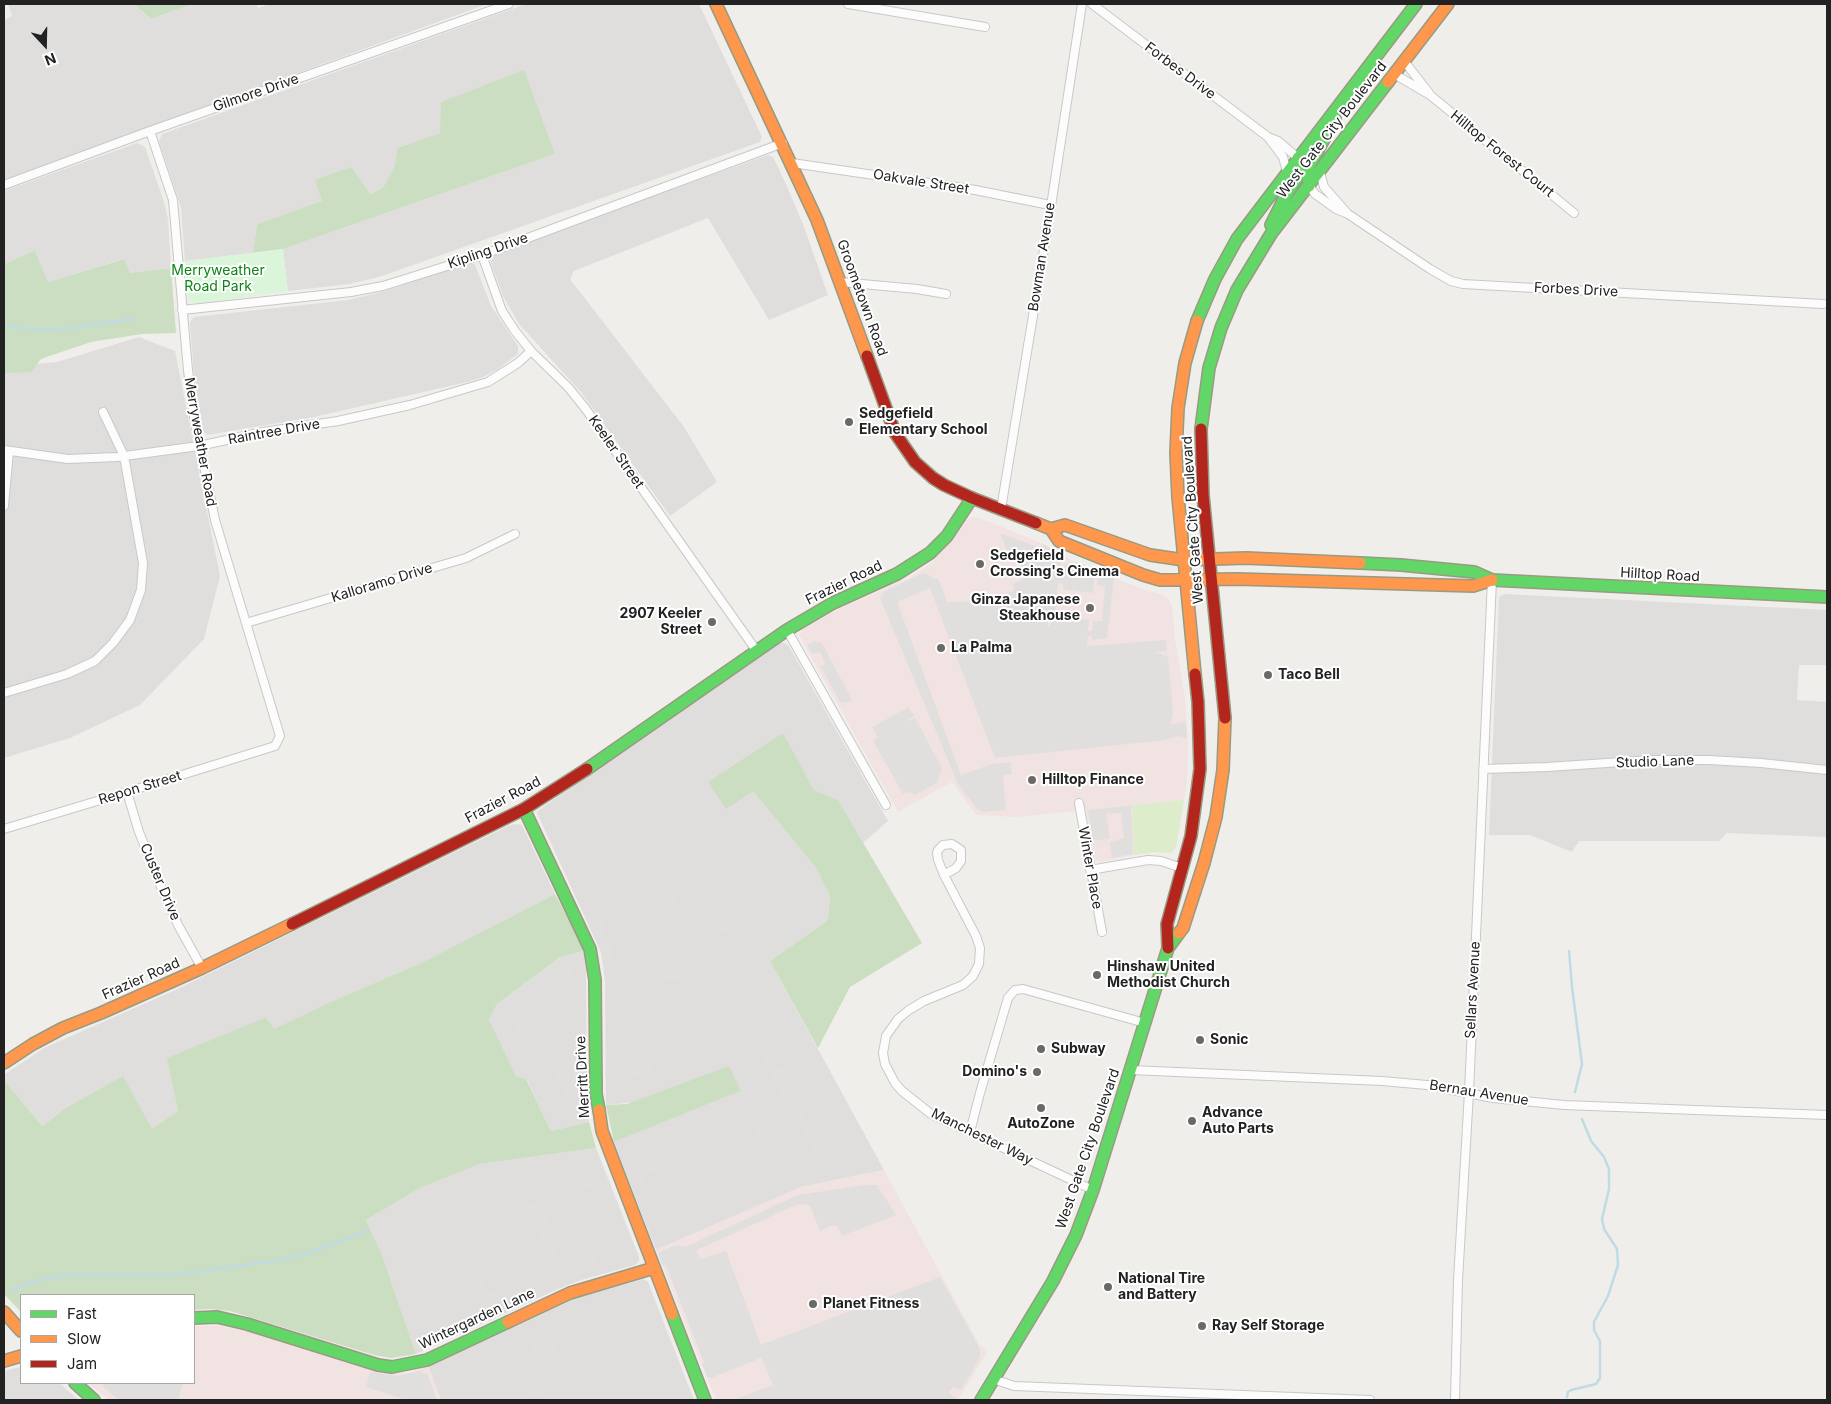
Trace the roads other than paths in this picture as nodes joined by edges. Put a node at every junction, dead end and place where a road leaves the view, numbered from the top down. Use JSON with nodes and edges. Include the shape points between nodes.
{"nodes":[{"id":1,"x":509,"y":4,"type":"edge"},
{"id":2,"x":716,"y":4,"type":"edge"},
{"id":3,"x":848,"y":4,"type":"edge"},
{"id":4,"x":1082,"y":4,"type":"edge"},
{"id":5,"x":1092,"y":4,"type":"edge"},
{"id":6,"x":1416,"y":4,"type":"edge"},
{"id":7,"x":1448,"y":4,"type":"edge"},
{"id":8,"x":985,"y":27,"type":"dead end"},
{"id":9,"x":1404,"y":61,"type":"junction"},
{"id":10,"x":1394,"y":74,"type":"junction"},
{"id":11,"x":1348,"y":92,"type":"junction"},
{"id":12,"x":1430,"y":95,"type":"junction"},
{"id":13,"x":150,"y":131,"type":"junction"},
{"id":14,"x":1268,"y":137,"type":"junction"},
{"id":15,"x":782,"y":143,"type":"junction"},
{"id":16,"x":1298,"y":158,"type":"junction"},
{"id":17,"x":792,"y":163,"type":"junction"},
{"id":18,"x":1320,"y":171,"type":"junction"},
{"id":19,"x":1287,"y":172,"type":"junction"},
{"id":20,"x":4,"y":185,"type":"edge"},
{"id":21,"x":1309,"y":186,"type":"junction"},
{"id":22,"x":1050,"y":205,"type":"junction"},
{"id":23,"x":1574,"y":213,"type":"dead end"},
{"id":24,"x":1348,"y":214,"type":"junction"},
{"id":25,"x":1259,"y":253,"type":"junction"},
{"id":26,"x":482,"y":255,"type":"junction"},
{"id":27,"x":840,"y":282,"type":"junction"},
{"id":28,"x":946,"y":294,"type":"dead end"},
{"id":29,"x":1824,"y":304,"type":"dead end"},
{"id":30,"x":182,"y":310,"type":"junction"},
{"id":31,"x":531,"y":351,"type":"junction"},
{"id":32,"x":103,"y":412,"type":"dead end"},
{"id":33,"x":199,"y":446,"type":"junction"},
{"id":34,"x":7,"y":450,"type":"edge"},
{"id":35,"x":124,"y":456,"type":"junction"},
{"id":36,"x":972,"y":498,"type":"junction"},
{"id":37,"x":4,"y":506,"type":"edge"},
{"id":38,"x":1001,"y":509,"type":"junction"},
{"id":39,"x":1051,"y":529,"type":"junction"},
{"id":40,"x":515,"y":534,"type":"dead end"},
{"id":41,"x":1209,"y":559,"type":"junction"},
{"id":42,"x":1184,"y":560,"type":"junction"},
{"id":43,"x":1211,"y":579,"type":"junction"},
{"id":44,"x":1492,"y":580,"type":"junction"},
{"id":45,"x":1186,"y":581,"type":"junction"},
{"id":46,"x":1827,"y":597,"type":"edge"},
{"id":47,"x":246,"y":624,"type":"junction"},
{"id":48,"x":787,"y":630,"type":"junction"},
{"id":49,"x":756,"y":650,"type":"junction"},
{"id":50,"x":4,"y":693,"type":"edge"},
{"id":51,"x":275,"y":746,"type":"joint"},
{"id":52,"x":1483,"y":769,"type":"junction"},
{"id":53,"x":1827,"y":770,"type":"edge"},
{"id":54,"x":127,"y":792,"type":"junction"},
{"id":55,"x":1079,"y":803,"type":"dead end"},
{"id":56,"x":886,"y":805,"type":"dead end"},
{"id":57,"x":524,"y":808,"type":"junction"},
{"id":58,"x":4,"y":829,"type":"edge"},
{"id":59,"x":1182,"y":868,"type":"junction"},
{"id":60,"x":1090,"y":870,"type":"junction"},
{"id":61,"x":944,"y":875,"type":"dead end"},
{"id":62,"x":1102,"y":932,"type":"dead end"},
{"id":63,"x":1168,"y":948,"type":"junction"},
{"id":64,"x":202,"y":968,"type":"junction"},
{"id":65,"x":1146,"y":1023,"type":"junction"},
{"id":66,"x":4,"y":1063,"type":"edge"},
{"id":67,"x":1131,"y":1070,"type":"junction"},
{"id":68,"x":1469,"y":1092,"type":"junction"},
{"id":69,"x":1827,"y":1116,"type":"edge"},
{"id":70,"x":970,"y":1132,"type":"junction"},
{"id":71,"x":1093,"y":1190,"type":"junction"},
{"id":72,"x":654,"y":1268,"type":"junction"},
{"id":73,"x":4,"y":1312,"type":"edge"},
{"id":74,"x":195,"y":1318,"type":"edge"},
{"id":75,"x":20,"y":1330,"type":"edge"},
{"id":76,"x":20,"y":1356,"type":"edge"},
{"id":77,"x":4,"y":1361,"type":"edge"},
{"id":78,"x":993,"y":1379,"type":"junction"},
{"id":79,"x":76,"y":1384,"type":"edge"},
{"id":80,"x":94,"y":1400,"type":"edge"},
{"id":81,"x":705,"y":1400,"type":"edge"},
{"id":82,"x":981,"y":1400,"type":"edge"},
{"id":83,"x":1370,"y":1400,"type":"edge"},
{"id":84,"x":1455,"y":1400,"type":"edge"}],
"edges":[{"from":1,"to":13,"type":"street","name":"Gilmore Drive"},
{"from":2,"to":15,"type":"main road","name":"Groometown Road"},
{"from":3,"to":8,"type":"street"},
{"from":4,"to":22,"type":"street","name":"Bowman Avenue"},
{"from":5,"to":14,"type":"street","name":"Forbes Drive"},
{"from":6,"to":11,"type":"main road","name":"West Gate City Boulevard"},
{"from":7,"to":9,"type":"main road","name":"West Gate City Boulevard"},
{"from":9,"to":10,"type":"main road","name":"West Gate City Boulevard"},
{"from":9,"to":12,"type":"street","name":"Hilltop Forest Court"},
{"from":10,"to":12,"type":"street","name":"Hilltop Forest Court"},
{"from":10,"to":18,"type":"main road","name":"West Gate City Boulevard"},
{"from":11,"to":16,"type":"main road","name":"West Gate City Boulevard"},
{"from":11,"to":21,"type":"main road","via":[[1308,168]]},
{"from":12,"to":23,"type":"street","name":"Hilltop Forest Court"},
{"from":13,"to":20,"type":"street","name":"Gilmore Drive"},
{"from":13,"to":30,"type":"street","name":"Merryweather Road","via":[[173,200]]},
{"from":14,"to":16,"type":"street","name":"Forbes Drive"},
{"from":14,"to":19,"type":"street","name":"Forbes Drive","via":[[1283,157]]},
{"from":15,"to":17,"type":"main road","name":"Groometown Road"},
{"from":15,"to":26,"type":"street","name":"Kipling Drive"},
{"from":16,"to":19,"type":"main road","name":"West Gate City Boulevard"},
{"from":16,"to":25,"type":"main road","via":[[1297,178]]},
{"from":17,"to":22,"type":"street","name":"Oakvale Street","via":[[970,189]]},
{"from":17,"to":27,"type":"main road","name":"Groometown Road"},
{"from":18,"to":21,"type":"main road","name":"West Gate City Boulevard"},
{"from":18,"to":24,"type":"street","name":"Forbes Drive","via":[[1324,187]]},
{"from":19,"to":42,"type":"main road","name":"West Gate City Boulevard","via":[[1225,259],[1205,299],[1190,342],[1176,430]]},
{"from":21,"to":24,"type":"street","name":"Forbes Drive","via":[[1315,194]]},
{"from":21,"to":25,"type":"main road","name":"West Gate City Boulevard"},
{"from":22,"to":38,"type":"street","name":"Bowman Avenue"},
{"from":24,"to":29,"type":"street","name":"Forbes Drive","via":[[1441,276],[1463,284]]},
{"from":25,"to":41,"type":"main road","name":"West Gate City Boulevard","via":[[1237,290],[1209,368],[1201,452]]},
{"from":26,"to":30,"type":"street","name":"Kipling Drive","via":[[383,286],[351,292]]},
{"from":26,"to":31,"type":"street","name":"Keeler Street","via":[[502,311]]},
{"from":27,"to":28,"type":"street"},
{"from":27,"to":36,"type":"main road","name":"Groometown Road","via":[[890,422],[901,443],[933,478]]},
{"from":30,"to":33,"type":"street","name":"Merryweather Road"},
{"from":31,"to":33,"type":"street","name":"Raintree Drive","via":[[488,382],[410,405]]},
{"from":31,"to":49,"type":"street","name":"Keeler Street","via":[[585,408]]},
{"from":32,"to":35,"type":"street"},
{"from":33,"to":35,"type":"street","name":"Raintree Drive"},
{"from":33,"to":47,"type":"street","name":"Merryweather Road","via":[[215,520]]},
{"from":34,"to":35,"type":"street","name":"Raintree Drive","via":[[68,459]]},
{"from":34,"to":37,"type":"street"},
{"from":35,"to":50,"type":"street","via":[[143,563],[141,590],[130,620],[95,660],[67,674]]},
{"from":36,"to":38,"type":"main road","name":"Groometown Road"},
{"from":36,"to":48,"type":"main road","name":"Frazier Road","via":[[946,536],[919,561],[833,603]]},
{"from":38,"to":39,"type":"main road","name":"Groometown Road"},
{"from":39,"to":42,"type":"main road","name":"Groometown Road","via":[[1065,525],[1150,555]]},
{"from":39,"to":45,"type":"main road","name":"Groometown Road","via":[[1059,541],[1143,576],[1164,581]]},
{"from":40,"to":47,"type":"street","name":"Kalloramo Drive","via":[[466,558]]},
{"from":41,"to":42,"type":"main road","name":"Groometown Road"},
{"from":41,"to":43,"type":"main road","name":"West Gate City Boulevard"},
{"from":41,"to":44,"type":"main road","name":"Hilltop Road","via":[[1402,565],[1474,572]]},
{"from":42,"to":45,"type":"main road","name":"West Gate City Boulevard"},
{"from":43,"to":44,"type":"main road","name":"Hilltop Road","via":[[1473,586]]},
{"from":43,"to":45,"type":"main road","name":"Hilltop Road"},
{"from":43,"to":63,"type":"main road","name":"West Gate City Boulevard","via":[[1225,723],[1221,794],[1211,840],[1184,928]]},
{"from":44,"to":46,"type":"main road","name":"Hilltop Road"},
{"from":44,"to":52,"type":"street","name":"Sellars Avenue"},
{"from":45,"to":59,"type":"main road","name":"West Gate City Boulevard","via":[[1200,747],[1195,814]]},
{"from":47,"to":51,"type":"street","name":"Merryweather Road","via":[[280,736]]},
{"from":48,"to":49,"type":"main road","name":"Frazier Road"},
{"from":48,"to":56,"type":"street"},
{"from":49,"to":57,"type":"main road","name":"Frazier Road","via":[[582,772]]},
{"from":51,"to":54,"type":"street","name":"Repon Street"},
{"from":52,"to":53,"type":"street","name":"Studio Lane","via":[[1709,760]]},
{"from":52,"to":68,"type":"street","name":"Sellars Avenue"},
{"from":54,"to":58,"type":"street","name":"Repon Street"},
{"from":54,"to":64,"type":"street","name":"Custer Drive","via":[[161,888]]},
{"from":55,"to":60,"type":"street","name":"Winter Place"},
{"from":57,"to":64,"type":"main road","name":"Frazier Road"},
{"from":57,"to":72,"type":"main road","name":"Merritt Drive","via":[[590,949],[595,980],[596,1094],[600,1124]]},
{"from":59,"to":60,"type":"street","via":[[1148,860]]},
{"from":59,"to":63,"type":"main road","name":"West Gate City Boulevard","via":[[1167,924]]},
{"from":60,"to":62,"type":"street","name":"Winter Place"},
{"from":61,"to":70,"type":"street","name":"Manchester Way","via":[[976,936],[980,948],[979,964],[963,985],[924,1001],[898,1020],[886,1036],[883,1053],[885,1064],[902,1091],[931,1114]]},
{"from":63,"to":65,"type":"main road","name":"West Gate City Boulevard"},
{"from":64,"to":66,"type":"main road","name":"Frazier Road","via":[[63,1028]]},
{"from":65,"to":67,"type":"main road","name":"West Gate City Boulevard"},
{"from":65,"to":70,"type":"street","via":[[1023,989],[1015,990],[1008,998]]},
{"from":67,"to":68,"type":"street","name":"Bernau Avenue","via":[[1382,1081]]},
{"from":67,"to":71,"type":"main road","name":"West Gate City Boulevard"},
{"from":68,"to":69,"type":"street","name":"Bernau Avenue","via":[[1564,1105]]},
{"from":68,"to":84,"type":"street","name":"Sellars Avenue"},
{"from":70,"to":71,"type":"street","name":"Manchester Way"},
{"from":71,"to":78,"type":"main road","name":"West Gate City Boulevard","via":[[1076,1235],[1053,1281]]},
{"from":72,"to":74,"type":"main road","name":"Wintergarden Lane","via":[[576,1291],[426,1360],[392,1367],[247,1324],[217,1317]]},
{"from":72,"to":81,"type":"main road","name":"Merritt Drive"},
{"from":73,"to":75,"type":"main road"},
{"from":76,"to":77,"type":"main road"},
{"from":78,"to":82,"type":"main road","name":"West Gate City Boulevard"},
{"from":78,"to":83,"type":"street","via":[[1014,1386]]},
{"from":79,"to":80,"type":"main road"}]}
